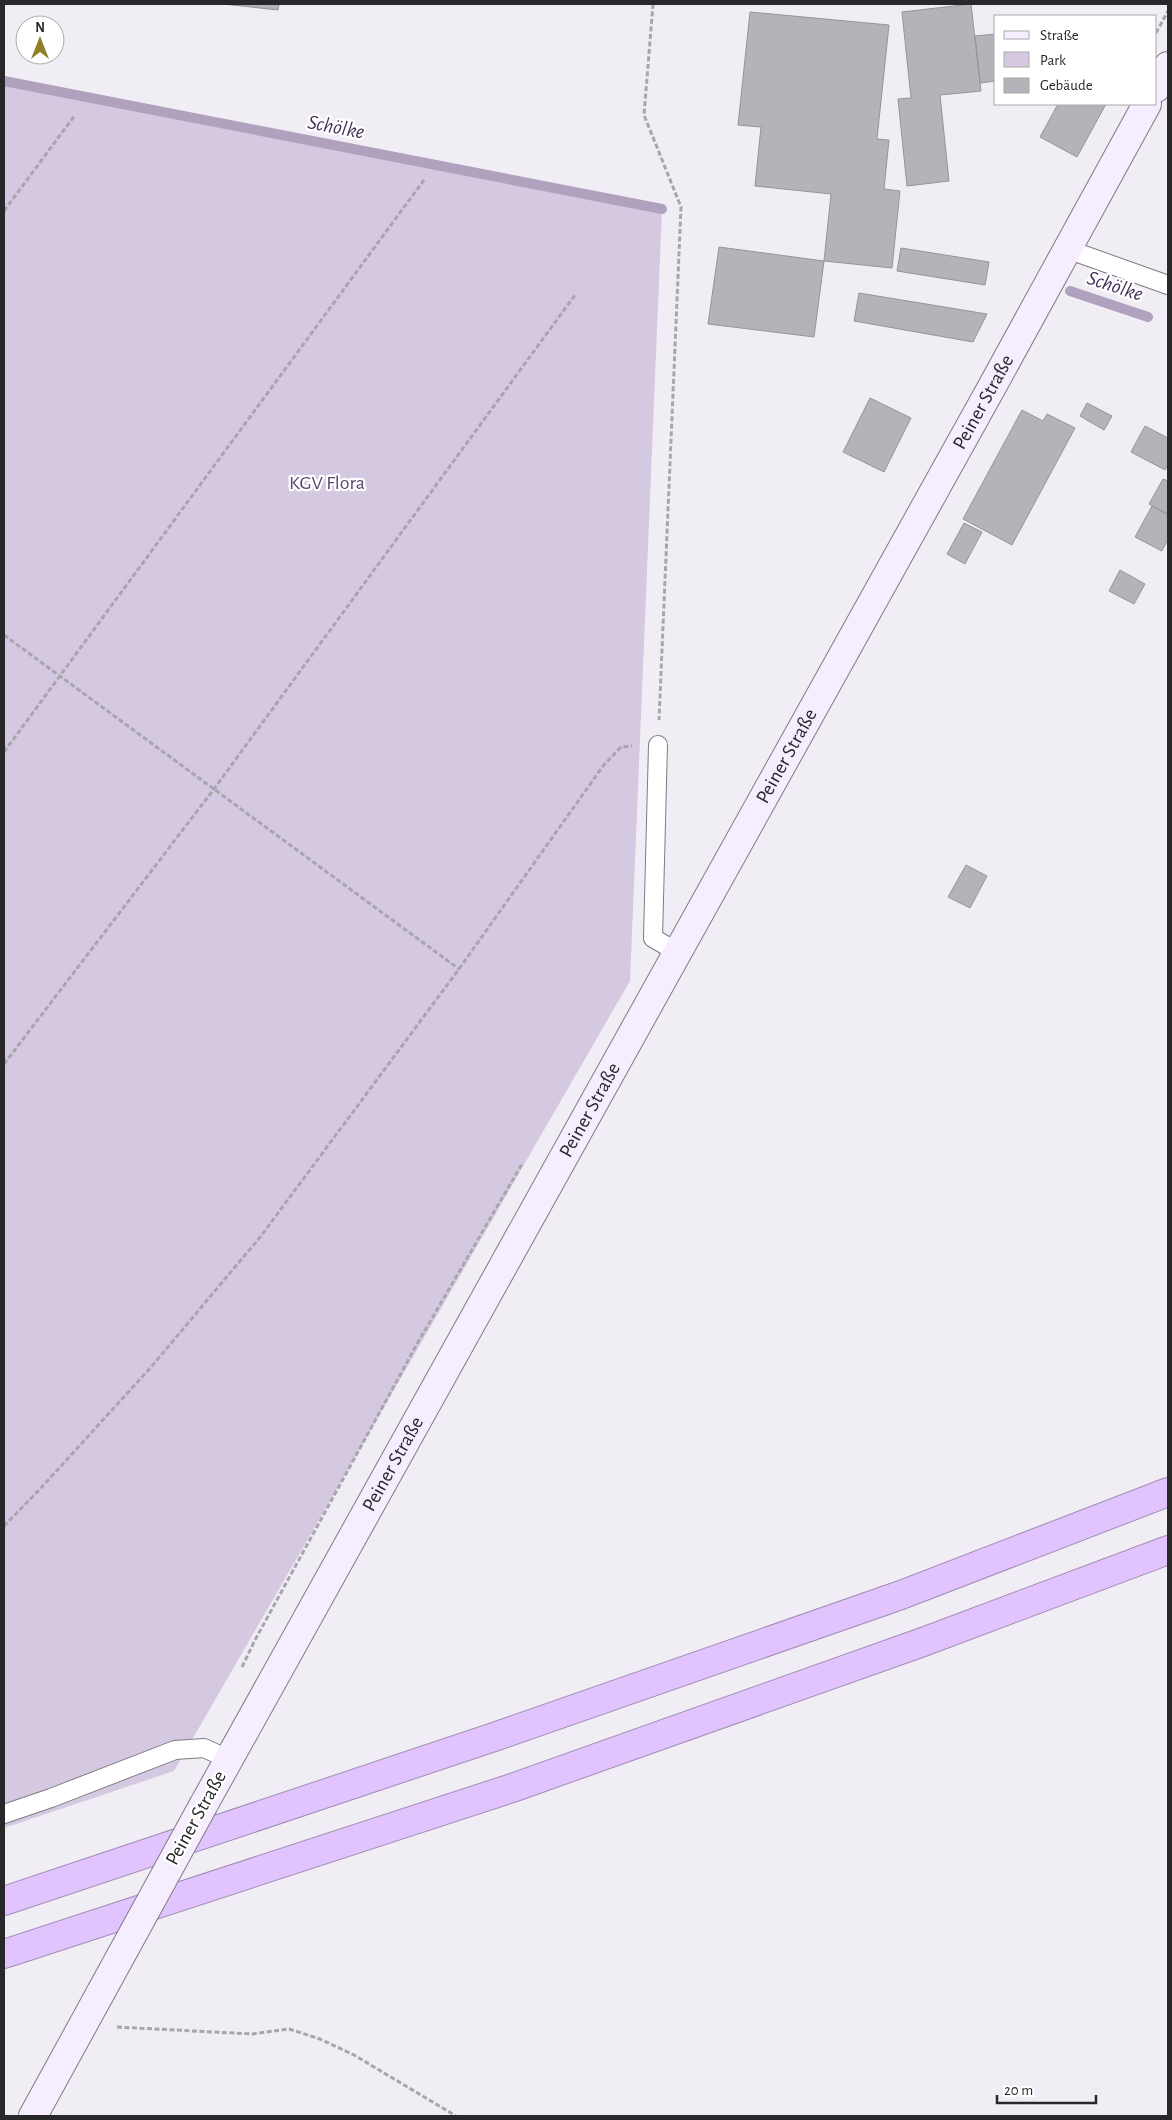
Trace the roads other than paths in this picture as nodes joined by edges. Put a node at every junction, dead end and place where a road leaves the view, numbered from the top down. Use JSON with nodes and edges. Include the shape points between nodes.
{"nodes":[{"id":1,"x":1168,"y":66,"type":"edge"},
{"id":2,"x":1157,"y":86,"type":"edge"},
{"id":3,"x":1146,"y":105,"type":"edge"},
{"id":4,"x":1067,"y":249,"type":"junction"},
{"id":5,"x":1168,"y":285,"type":"edge"},
{"id":6,"x":658,"y":745,"type":"road end"},
{"id":7,"x":677,"y":952,"type":"junction"},
{"id":8,"x":1168,"y":1492,"type":"edge"},
{"id":9,"x":1168,"y":1550,"type":"edge"},
{"id":10,"x":228,"y":1759,"type":"junction"},
{"id":11,"x":4,"y":1814,"type":"edge"},
{"id":12,"x":4,"y":1900,"type":"edge"},
{"id":13,"x":4,"y":1954,"type":"edge"},
{"id":14,"x":33,"y":2116,"type":"edge"}],
"edges":[{"from":1,"to":2,"type":"street"},
{"from":3,"to":4,"type":"street","name":"Peiner Straße"},
{"from":4,"to":5,"type":"lane"},
{"from":4,"to":7,"type":"street","name":"Peiner Straße"},
{"from":6,"to":7,"type":"lane","via":[[653,938]]},
{"from":7,"to":10,"type":"street","name":"Peiner Straße"},
{"from":8,"to":12,"type":"highway","via":[[864,1608],[494,1737]]},
{"from":9,"to":13,"type":"highway","via":[[923,1642],[512,1788]]},
{"from":10,"to":11,"type":"lane","via":[[204,1748],[176,1750]]},
{"from":10,"to":14,"type":"street","name":"Peiner Straße","bridge":true}]}
